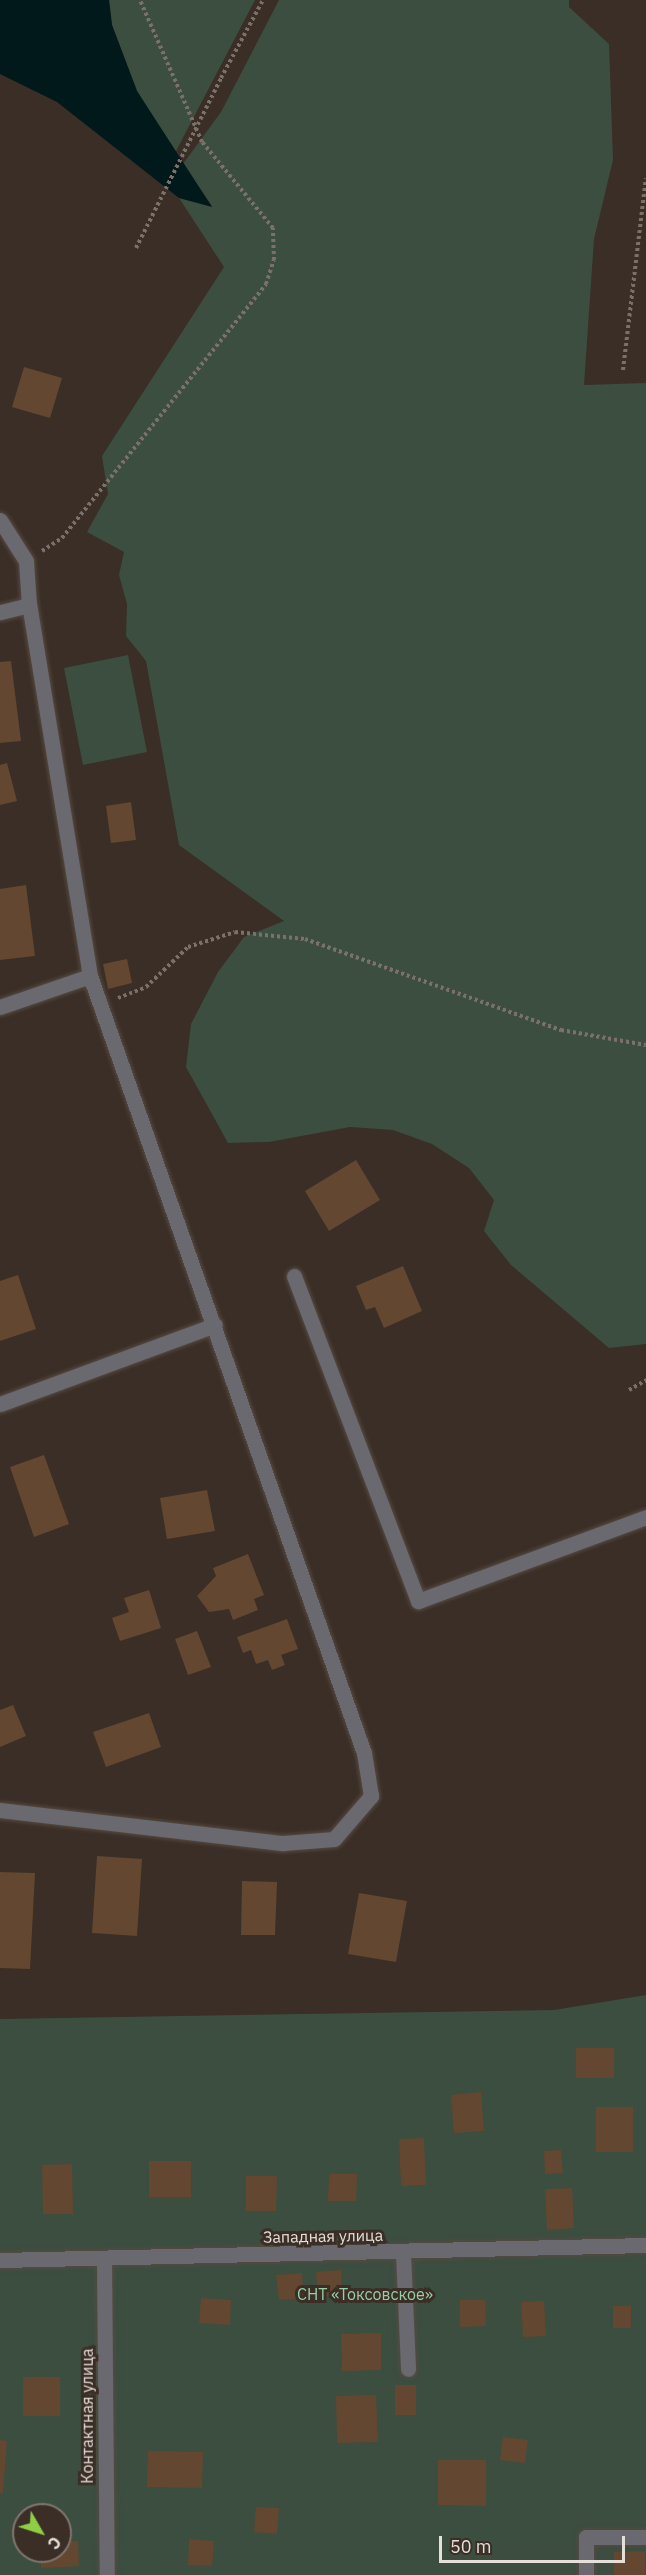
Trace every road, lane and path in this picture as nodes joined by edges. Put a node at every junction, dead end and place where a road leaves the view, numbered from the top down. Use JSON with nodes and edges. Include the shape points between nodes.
{"nodes":[{"id":1,"x":140,"y":0,"type":"edge"},
{"id":2,"x":263,"y":0,"type":"edge"},
{"id":3,"x":646,"y":178,"type":"edge"},
{"id":4,"x":136,"y":248,"type":"dead end"},
{"id":5,"x":623,"y":370,"type":"dead end"},
{"id":6,"x":0,"y":520,"type":"edge"},
{"id":7,"x":26,"y":561,"type":"junction"},
{"id":8,"x":29,"y":605,"type":"junction"},
{"id":9,"x":0,"y":612,"type":"edge"},
{"id":10,"x":90,"y":976,"type":"junction"},
{"id":11,"x":100,"y":1005,"type":"junction"},
{"id":12,"x":0,"y":1007,"type":"edge"},
{"id":13,"x":646,"y":1045,"type":"edge"},
{"id":14,"x":294,"y":1276,"type":"dead end"},
{"id":15,"x":215,"y":1325,"type":"junction"},
{"id":16,"x":646,"y":1380,"type":"edge"},
{"id":17,"x":629,"y":1390,"type":"dead end"},
{"id":18,"x":0,"y":1404,"type":"edge"},
{"id":19,"x":646,"y":1517,"type":"edge"},
{"id":20,"x":0,"y":1810,"type":"edge"},
{"id":21,"x":646,"y":2245,"type":"edge"},
{"id":22,"x":403,"y":2253,"type":"junction"},
{"id":23,"x":104,"y":2258,"type":"junction"},
{"id":24,"x":0,"y":2260,"type":"edge"},
{"id":25,"x":408,"y":2369,"type":"dead end"},
{"id":26,"x":646,"y":2537,"type":"edge"},
{"id":27,"x":107,"y":2575,"type":"edge"},
{"id":28,"x":586,"y":2575,"type":"edge"}],
"edges":[{"from":1,"to":7,"type":"path","via":[[202,142],[273,228],[274,260],[266,284],[62,538]]},
{"from":2,"to":4,"type":"path","bridge":true},
{"from":3,"to":5,"type":"path"},
{"from":6,"to":7,"type":"street"},
{"from":7,"to":8,"type":"street"},
{"from":8,"to":9,"type":"street"},
{"from":8,"to":10,"type":"street"},
{"from":10,"to":11,"type":"street"},
{"from":10,"to":12,"type":"street"},
{"from":11,"to":13,"type":"path","via":[[146,987],[188,947],[235,932],[305,939],[561,1030]]},
{"from":11,"to":15,"type":"street"},
{"from":14,"to":19,"type":"street","via":[[418,1601]]},
{"from":15,"to":18,"type":"street"},
{"from":15,"to":20,"type":"street","via":[[364,1753],[371,1796],[334,1839],[283,1843]]},
{"from":16,"to":17,"type":"path"},
{"from":21,"to":22,"type":"street","name":"Западная улица"},
{"from":22,"to":23,"type":"street","name":"Западная улица"},
{"from":22,"to":25,"type":"street"},
{"from":23,"to":24,"type":"street","name":"Западная улица"},
{"from":23,"to":27,"type":"street","name":"Контактная улица"},
{"from":26,"to":28,"type":"street","via":[[586,2537]]}]}
